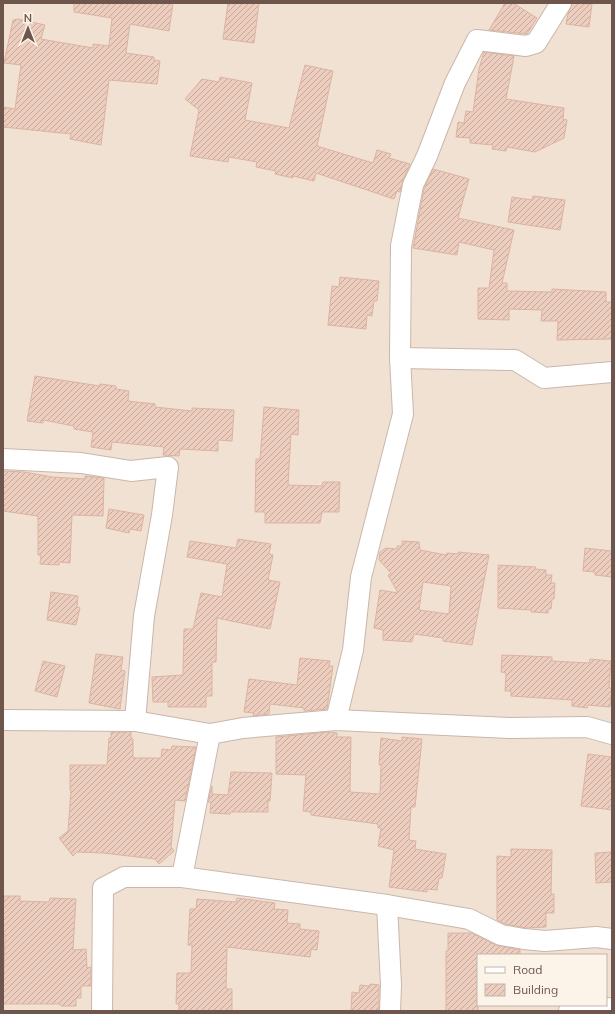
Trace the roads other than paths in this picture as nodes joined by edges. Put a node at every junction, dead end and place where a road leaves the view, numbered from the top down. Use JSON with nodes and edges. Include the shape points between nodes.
{"nodes":[{"id":1,"x":561,"y":3,"type":"edge"},
{"id":2,"x":400,"y":358,"type":"junction"},
{"id":3,"x":612,"y":372,"type":"edge"},
{"id":4,"x":3,"y":459,"type":"edge"},
{"id":5,"x":3,"y":720,"type":"edge"},
{"id":6,"x":336,"y":720,"type":"junction"},
{"id":7,"x":135,"y":721,"type":"junction"},
{"id":8,"x":210,"y":734,"type":"junction"},
{"id":9,"x":612,"y":734,"type":"edge"},
{"id":10,"x":182,"y":877,"type":"junction"},
{"id":11,"x":387,"y":905,"type":"junction"},
{"id":12,"x":612,"y":939,"type":"edge"},
{"id":13,"x":612,"y":1008,"type":"edge"},
{"id":14,"x":578,"y":1010,"type":"edge"},
{"id":15,"x":102,"y":1011,"type":"edge"},
{"id":16,"x":390,"y":1011,"type":"edge"}],
"edges":[{"from":1,"to":2,"type":"street","via":[[536,43],[526,46],[477,40],[455,83],[413,185],[402,239]]},
{"from":2,"to":3,"type":"street","via":[[515,360],[544,378]]},
{"from":2,"to":6,"type":"street","via":[[403,414],[360,577],[353,650]]},
{"from":4,"to":7,"type":"street","via":[[81,463],[131,471],[168,467],[144,616]]},
{"from":5,"to":7,"type":"street"},
{"from":6,"to":8,"type":"street","via":[[243,728]]},
{"from":6,"to":9,"type":"street","via":[[510,728],[587,727]]},
{"from":7,"to":8,"type":"street"},
{"from":8,"to":10,"type":"street"},
{"from":10,"to":11,"type":"street"},
{"from":10,"to":15,"type":"street","via":[[124,877],[103,888]]},
{"from":11,"to":12,"type":"street","via":[[469,918],[501,935],[524,940],[596,937]]},
{"from":11,"to":16,"type":"street"},
{"from":13,"to":14,"type":"street"}]}
